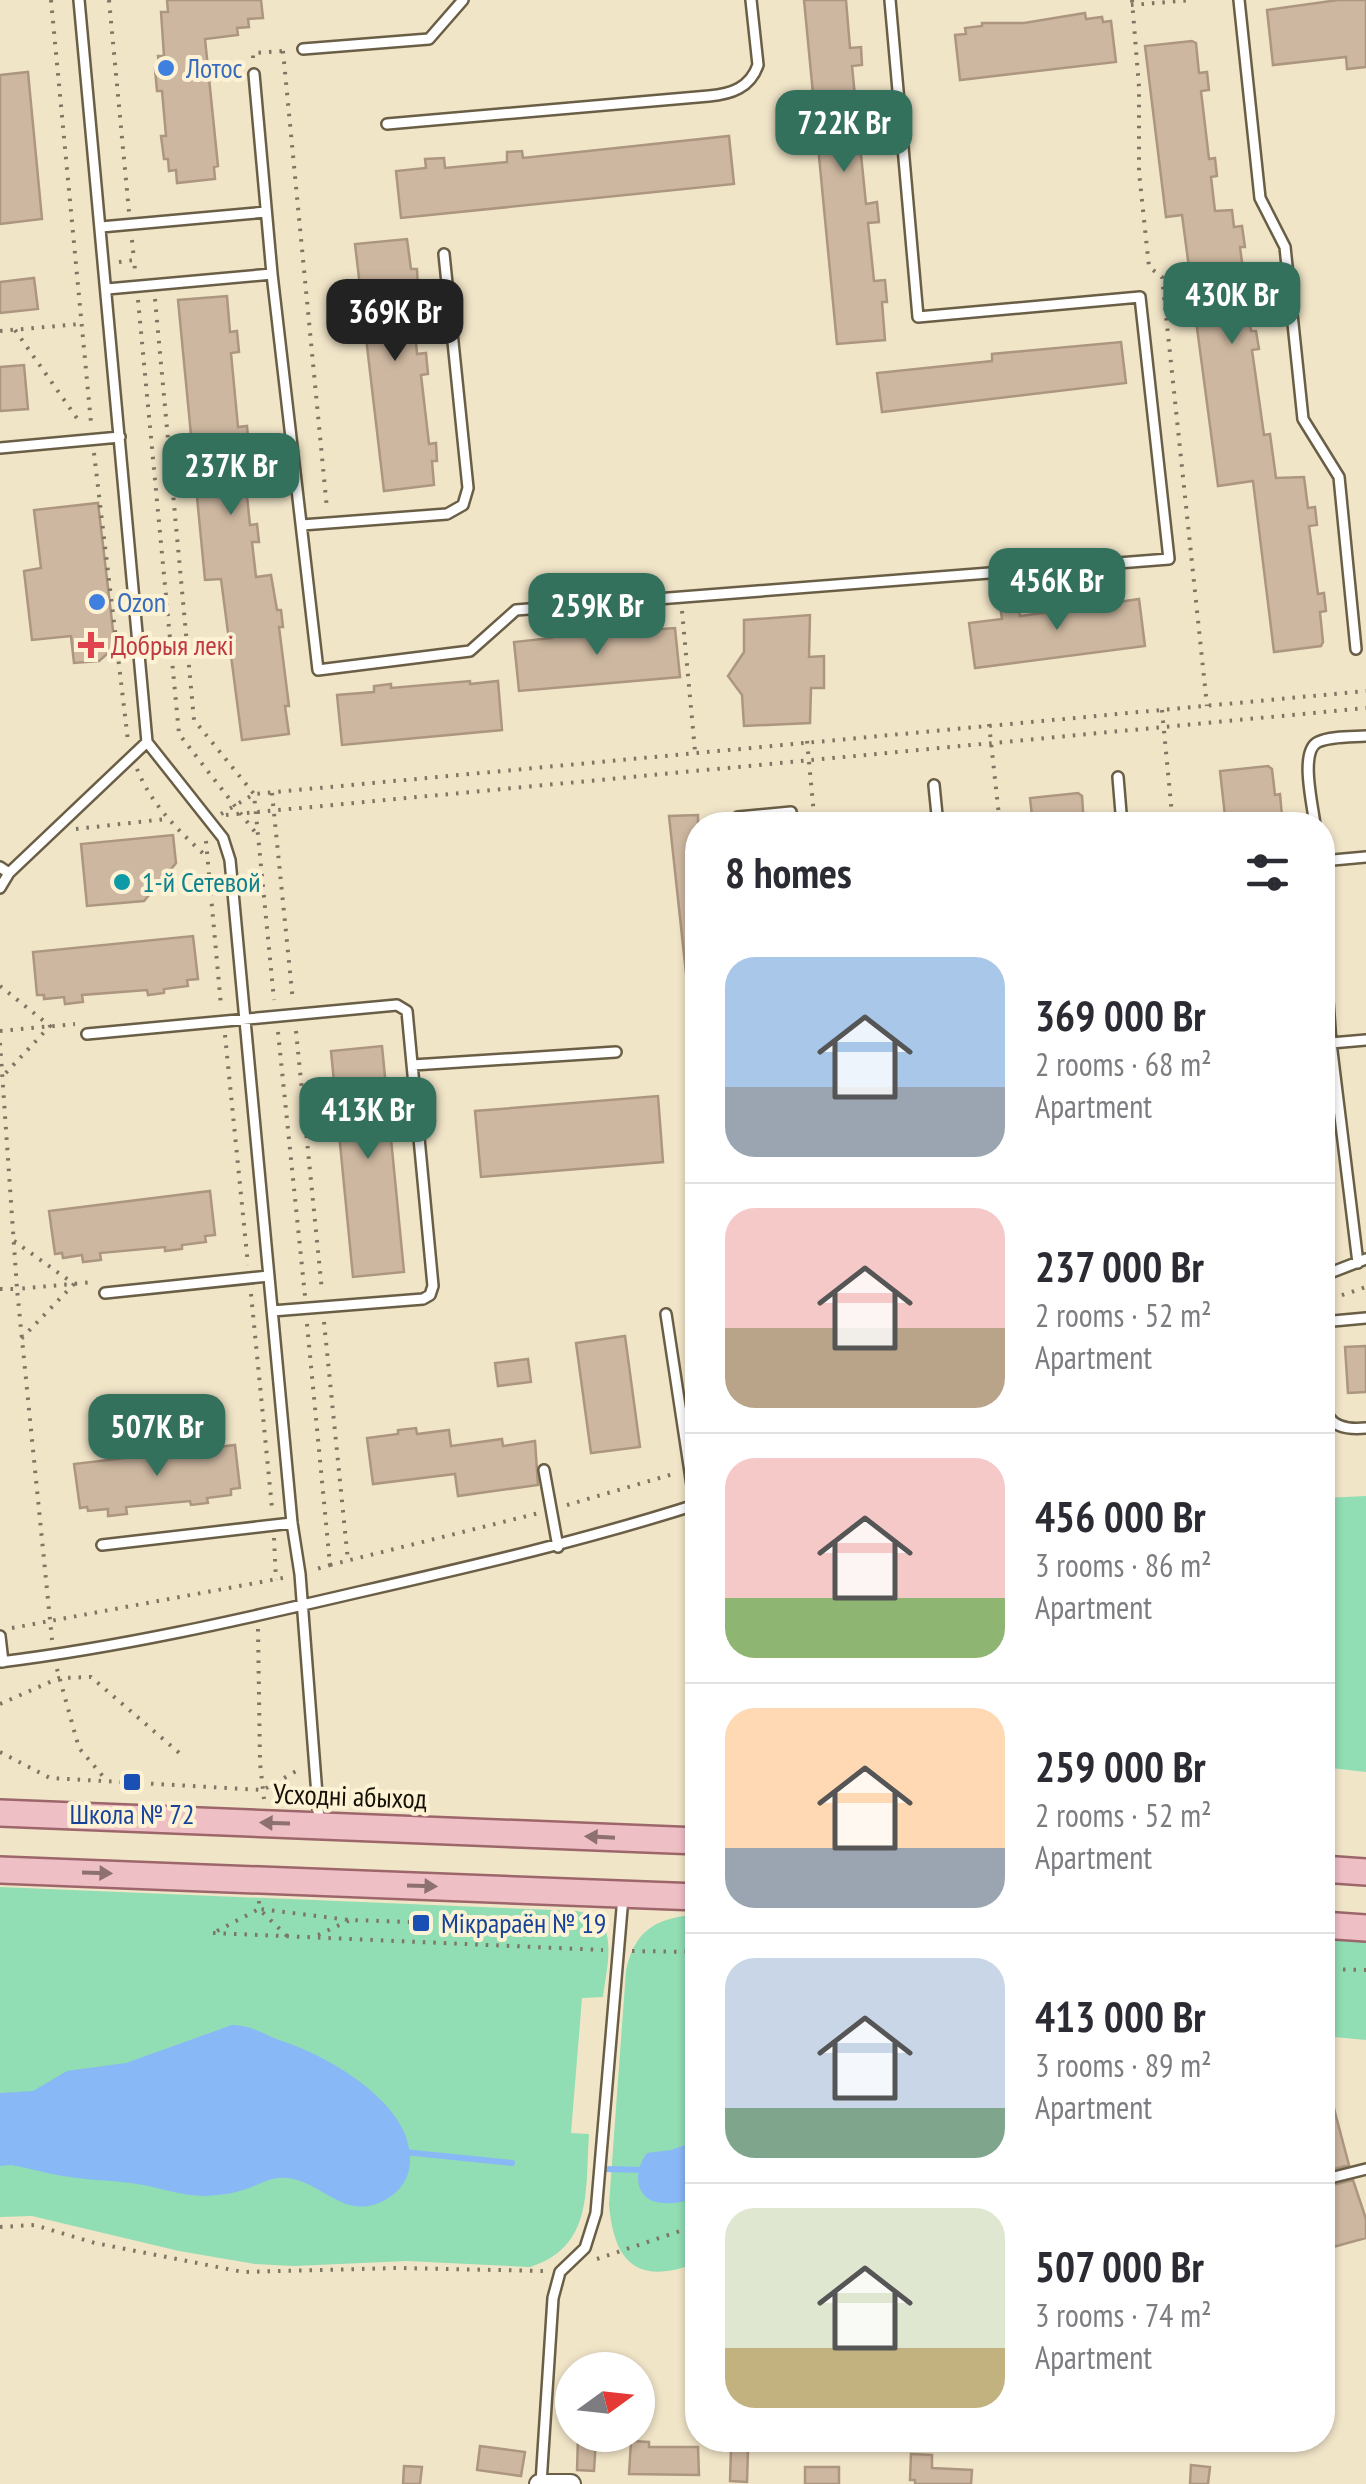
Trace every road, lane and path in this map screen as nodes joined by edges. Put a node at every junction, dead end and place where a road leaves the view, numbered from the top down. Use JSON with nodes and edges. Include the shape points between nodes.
{"nodes":[{"id":1,"x":51,"y":0,"type":"edge"},
{"id":2,"x":79,"y":0,"type":"edge"},
{"id":3,"x":109,"y":0,"type":"edge"},
{"id":4,"x":463,"y":0,"type":"edge"},
{"id":5,"x":751,"y":0,"type":"edge"},
{"id":6,"x":890,"y":0,"type":"edge"},
{"id":7,"x":1191,"y":0,"type":"edge"},
{"id":8,"x":1239,"y":0,"type":"edge"},
{"id":9,"x":1132,"y":2,"type":"edge"},
{"id":10,"x":302,"y":49,"type":"dead end"},
{"id":11,"x":254,"y":74,"type":"joint"},
{"id":12,"x":387,"y":124,"type":"dead end"},
{"id":13,"x":129,"y":212,"type":"dead end"},
{"id":14,"x":266,"y":212,"type":"junction"},
{"id":15,"x":101,"y":227,"type":"junction"},
{"id":16,"x":132,"y":237,"type":"dead end"},
{"id":17,"x":444,"y":254,"type":"dead end"},
{"id":18,"x":134,"y":260,"type":"junction"},
{"id":19,"x":117,"y":262,"type":"dead end"},
{"id":20,"x":272,"y":274,"type":"junction"},
{"id":21,"x":154,"y":284,"type":"junction"},
{"id":22,"x":137,"y":286,"type":"junction"},
{"id":23,"x":107,"y":288,"type":"junction"},
{"id":24,"x":82,"y":324,"type":"junction"},
{"id":25,"x":16,"y":330,"type":"junction"},
{"id":26,"x":0,"y":331,"type":"edge"},
{"id":27,"x":120,"y":438,"type":"junction"},
{"id":28,"x":92,"y":440,"type":"junction"},
{"id":29,"x":0,"y":448,"type":"edge"},
{"id":30,"x":328,"y":523,"type":"junction"},
{"id":31,"x":302,"y":525,"type":"junction"},
{"id":32,"x":681,"y":598,"type":"junction"},
{"id":33,"x":1356,"y":649,"type":"dead end"},
{"id":34,"x":1366,"y":690,"type":"edge"},
{"id":35,"x":1208,"y":706,"type":"junction"},
{"id":36,"x":1366,"y":708,"type":"edge"},
{"id":37,"x":1162,"y":710,"type":"junction"},
{"id":38,"x":990,"y":724,"type":"junction"},
{"id":39,"x":1163,"y":727,"type":"junction"},
{"id":40,"x":1366,"y":736,"type":"edge"},
{"id":41,"x":807,"y":740,"type":"junction"},
{"id":42,"x":148,"y":742,"type":"junction"},
{"id":43,"x":992,"y":743,"type":"junction"},
{"id":44,"x":695,"y":751,"type":"junction"},
{"id":45,"x":132,"y":757,"type":"junction"},
{"id":46,"x":809,"y":760,"type":"junction"},
{"id":47,"x":1118,"y":777,"type":"dead end"},
{"id":48,"x":934,"y":785,"type":"dead end"},
{"id":49,"x":272,"y":792,"type":"junction"},
{"id":50,"x":254,"y":794,"type":"junction"},
{"id":51,"x":236,"y":805,"type":"junction"},
{"id":52,"x":274,"y":810,"type":"junction"},
{"id":53,"x":256,"y":812,"type":"junction"},
{"id":54,"x":814,"y":812,"type":"edge"},
{"id":55,"x":937,"y":812,"type":"edge"},
{"id":56,"x":999,"y":812,"type":"edge"},
{"id":57,"x":1121,"y":812,"type":"edge"},
{"id":58,"x":1172,"y":812,"type":"edge"},
{"id":59,"x":1313,"y":812,"type":"edge"},
{"id":60,"x":242,"y":814,"type":"junction"},
{"id":61,"x":168,"y":819,"type":"junction"},
{"id":62,"x":204,"y":826,"type":"dead end"},
{"id":63,"x":57,"y":830,"type":"junction"},
{"id":64,"x":258,"y":836,"type":"junction"},
{"id":65,"x":1366,"y":856,"type":"edge"},
{"id":66,"x":207,"y":857,"type":"junction"},
{"id":67,"x":1335,"y":860,"type":"edge"},
{"id":68,"x":4,"y":870,"type":"edge"},
{"id":69,"x":0,"y":888,"type":"edge"},
{"id":70,"x":0,"y":986,"type":"edge"},
{"id":71,"x":274,"y":1004,"type":"dead end"},
{"id":72,"x":294,"y":1014,"type":"junction"},
{"id":73,"x":246,"y":1018,"type":"junction"},
{"id":74,"x":223,"y":1020,"type":"junction"},
{"id":75,"x":277,"y":1024,"type":"dead end"},
{"id":76,"x":88,"y":1034,"type":"dead end"},
{"id":77,"x":1366,"y":1040,"type":"edge"},
{"id":78,"x":0,"y":1043,"type":"edge"},
{"id":79,"x":1335,"y":1043,"type":"edge"},
{"id":80,"x":616,"y":1052,"type":"dead end"},
{"id":81,"x":413,"y":1065,"type":"junction"},
{"id":82,"x":1335,"y":1071,"type":"edge"},
{"id":83,"x":2,"y":1078,"type":"edge"},
{"id":84,"x":14,"y":1242,"type":"junction"},
{"id":85,"x":1362,"y":1261,"type":"edge"},
{"id":86,"x":1335,"y":1271,"type":"edge"},
{"id":87,"x":270,"y":1276,"type":"junction"},
{"id":88,"x":249,"y":1278,"type":"junction"},
{"id":89,"x":1366,"y":1287,"type":"edge"},
{"id":90,"x":17,"y":1288,"type":"junction"},
{"id":91,"x":0,"y":1289,"type":"edge"},
{"id":92,"x":105,"y":1293,"type":"dead end"},
{"id":93,"x":1335,"y":1298,"type":"edge"},
{"id":94,"x":322,"y":1300,"type":"dead end"},
{"id":95,"x":305,"y":1301,"type":"dead end"},
{"id":96,"x":272,"y":1312,"type":"junction"},
{"id":97,"x":666,"y":1314,"type":"dead end"},
{"id":98,"x":1366,"y":1318,"type":"edge"},
{"id":99,"x":324,"y":1319,"type":"dead end"},
{"id":100,"x":307,"y":1320,"type":"dead end"},
{"id":101,"x":1335,"y":1321,"type":"edge"},
{"id":102,"x":21,"y":1339,"type":"junction"},
{"id":103,"x":1335,"y":1425,"type":"edge"},
{"id":104,"x":1366,"y":1428,"type":"edge"},
{"id":105,"x":685,"y":1438,"type":"edge"},
{"id":106,"x":544,"y":1470,"type":"dead end"},
{"id":107,"x":685,"y":1471,"type":"edge"},
{"id":108,"x":685,"y":1507,"type":"edge"},
{"id":109,"x":553,"y":1509,"type":"junction"},
{"id":110,"x":292,"y":1523,"type":"junction"},
{"id":111,"x":273,"y":1525,"type":"junction"},
{"id":112,"x":102,"y":1546,"type":"dead end"},
{"id":113,"x":558,"y":1546,"type":"junction"},
{"id":114,"x":348,"y":1561,"type":"junction"},
{"id":115,"x":330,"y":1566,"type":"junction"},
{"id":116,"x":308,"y":1571,"type":"dead end"},
{"id":117,"x":290,"y":1576,"type":"dead end"},
{"id":118,"x":276,"y":1580,"type":"junction"},
{"id":119,"x":258,"y":1584,"type":"junction"},
{"id":120,"x":258,"y":1595,"type":"dead end"},
{"id":121,"x":302,"y":1606,"type":"junction"},
{"id":122,"x":49,"y":1623,"type":"junction"},
{"id":123,"x":258,"y":1629,"type":"dead end"},
{"id":124,"x":4,"y":1632,"type":"edge"},
{"id":125,"x":53,"y":1645,"type":"dead end"},
{"id":126,"x":2,"y":1662,"type":"edge"},
{"id":127,"x":56,"y":1666,"type":"dead end"},
{"id":128,"x":59,"y":1678,"type":"junction"},
{"id":129,"x":0,"y":1704,"type":"edge"},
{"id":130,"x":0,"y":1752,"type":"edge"},
{"id":131,"x":184,"y":1757,"type":"dead end"},
{"id":132,"x":306,"y":1766,"type":"dead end"},
{"id":133,"x":108,"y":1781,"type":"junction"},
{"id":134,"x":263,"y":1790,"type":"junction"},
{"id":135,"x":264,"y":1802,"type":"dead end"},
{"id":136,"x":0,"y":1813,"type":"edge"},
{"id":137,"x":319,"y":1824,"type":"junction"},
{"id":138,"x":685,"y":1840,"type":"edge"},
{"id":139,"x":0,"y":1870,"type":"edge"},
{"id":140,"x":1335,"y":1871,"type":"edge"},
{"id":141,"x":1366,"y":1872,"type":"edge"},
{"id":142,"x":623,"y":1894,"type":"junction"},
{"id":143,"x":685,"y":1896,"type":"edge"},
{"id":144,"x":260,"y":1901,"type":"dead end"},
{"id":145,"x":259,"y":1910,"type":"junction"},
{"id":146,"x":350,"y":1920,"type":"junction"},
{"id":147,"x":1335,"y":1926,"type":"edge"},
{"id":148,"x":1366,"y":1928,"type":"edge"},
{"id":149,"x":288,"y":1938,"type":"junction"},
{"id":150,"x":313,"y":1938,"type":"junction"},
{"id":151,"x":474,"y":1942,"type":"junction"},
{"id":152,"x":609,"y":1950,"type":"dead end"},
{"id":153,"x":630,"y":1951,"type":"dead end"},
{"id":154,"x":685,"y":1952,"type":"edge"},
{"id":155,"x":1335,"y":1969,"type":"edge"},
{"id":156,"x":1366,"y":1970,"type":"edge"},
{"id":157,"x":1366,"y":2169,"type":"edge"},
{"id":158,"x":1335,"y":2177,"type":"edge"},
{"id":159,"x":0,"y":2226,"type":"edge"},
{"id":160,"x":685,"y":2229,"type":"edge"},
{"id":161,"x":560,"y":2272,"type":"junction"},
{"id":162,"x":540,"y":2484,"type":"edge"},
{"id":163,"x":571,"y":2484,"type":"edge"}],
"edges":[{"from":1,"to":24,"type":"path"},
{"from":2,"to":15,"type":"lane"},
{"from":3,"to":13,"type":"path"},
{"from":4,"to":10,"type":"lane","via":[[429,39]]},
{"from":5,"to":12,"type":"lane","via":[[758,65],[740,90]]},
{"from":6,"to":32,"type":"lane","via":[[918,317],[1140,297],[1168,559]]},
{"from":7,"to":9,"type":"path"},
{"from":8,"to":33,"type":"lane","via":[[1260,198],[1286,247],[1303,419],[1339,477]]},
{"from":9,"to":35,"type":"path","via":[[1149,267],[1162,278]]},
{"from":11,"to":14,"type":"lane"},
{"from":11,"to":30,"type":"path","via":[[252,53],[284,51]]},
{"from":14,"to":15,"type":"lane"},
{"from":14,"to":20,"type":"lane"},
{"from":15,"to":23,"type":"lane"},
{"from":16,"to":18,"type":"path"},
{"from":17,"to":30,"type":"lane","via":[[468,488],[463,505],[447,514]]},
{"from":18,"to":19,"type":"path"},
{"from":18,"to":22,"type":"path"},
{"from":20,"to":21,"type":"lane"},
{"from":20,"to":31,"type":"lane"},
{"from":21,"to":22,"type":"lane"},
{"from":21,"to":50,"type":"path","via":[[194,720]]},
{"from":22,"to":23,"type":"lane"},
{"from":22,"to":51,"type":"path","via":[[179,734]]},
{"from":23,"to":27,"type":"lane"},
{"from":24,"to":25,"type":"path"},
{"from":24,"to":28,"type":"path"},
{"from":25,"to":26,"type":"path"},
{"from":25,"to":28,"type":"path"},
{"from":27,"to":28,"type":"lane"},
{"from":27,"to":42,"type":"lane"},
{"from":28,"to":29,"type":"lane"},
{"from":28,"to":45,"type":"path"},
{"from":30,"to":31,"type":"lane"},
{"from":31,"to":32,"type":"lane","via":[[318,670],[470,652],[516,610]]},
{"from":32,"to":44,"type":"path"},
{"from":34,"to":35,"type":"path"},
{"from":35,"to":37,"type":"path"},
{"from":36,"to":39,"type":"path"},
{"from":37,"to":38,"type":"path"},
{"from":37,"to":39,"type":"path"},
{"from":38,"to":41,"type":"path"},
{"from":38,"to":43,"type":"path"},
{"from":39,"to":43,"type":"path"},
{"from":39,"to":58,"type":"path"},
{"from":40,"to":59,"type":"lane","via":[[1313,745],[1307,756]]},
{"from":41,"to":44,"type":"path"},
{"from":41,"to":46,"type":"path"},
{"from":42,"to":45,"type":"lane"},
{"from":42,"to":73,"type":"lane","via":[[226,844]]},
{"from":43,"to":46,"type":"path"},
{"from":43,"to":56,"type":"path"},
{"from":44,"to":49,"type":"path"},
{"from":45,"to":61,"type":"path"},
{"from":45,"to":63,"type":"lane"},
{"from":46,"to":52,"type":"path"},
{"from":46,"to":54,"type":"path"},
{"from":47,"to":57,"type":"lane"},
{"from":48,"to":55,"type":"lane"},
{"from":49,"to":50,"type":"path"},
{"from":49,"to":52,"type":"path"},
{"from":50,"to":51,"type":"path"},
{"from":50,"to":53,"type":"path"},
{"from":51,"to":60,"type":"path"},
{"from":51,"to":60,"type":"path","via":[[218,816]]},
{"from":52,"to":53,"type":"path"},
{"from":52,"to":72,"type":"path"},
{"from":53,"to":60,"type":"path"},
{"from":53,"to":64,"type":"path"},
{"from":60,"to":64,"type":"path"},
{"from":61,"to":63,"type":"path"},
{"from":61,"to":66,"type":"path"},
{"from":62,"to":66,"type":"path"},
{"from":63,"to":68,"type":"lane"},
{"from":64,"to":71,"type":"path"},
{"from":65,"to":67,"type":"lane"},
{"from":66,"to":74,"type":"path"},
{"from":68,"to":69,"type":"lane"},
{"from":70,"to":83,"type":"path","via":[[50,1026]]},
{"from":72,"to":73,"type":"lane"},
{"from":72,"to":81,"type":"lane","via":[[397,1005],[409,1014]]},
{"from":72,"to":94,"type":"path"},
{"from":73,"to":74,"type":"lane"},
{"from":73,"to":87,"type":"lane"},
{"from":74,"to":76,"type":"lane"},
{"from":74,"to":88,"type":"path"},
{"from":75,"to":95,"type":"path"},
{"from":77,"to":79,"type":"lane"},
{"from":78,"to":83,"type":"path"},
{"from":80,"to":81,"type":"lane"},
{"from":81,"to":96,"type":"lane","via":[[430,1295]]},
{"from":82,"to":85,"type":"lane"},
{"from":83,"to":84,"type":"path"},
{"from":84,"to":90,"type":"path"},
{"from":84,"to":102,"type":"path","via":[[74,1284]]},
{"from":85,"to":86,"type":"lane"},
{"from":87,"to":88,"type":"lane"},
{"from":87,"to":96,"type":"lane"},
{"from":88,"to":92,"type":"lane"},
{"from":88,"to":111,"type":"path"},
{"from":89,"to":93,"type":"path"},
{"from":90,"to":91,"type":"path"},
{"from":90,"to":102,"type":"path"},
{"from":96,"to":110,"type":"lane"},
{"from":97,"to":105,"type":"lane"},
{"from":98,"to":101,"type":"lane"},
{"from":99,"to":114,"type":"path"},
{"from":100,"to":115,"type":"path"},
{"from":102,"to":122,"type":"path"},
{"from":103,"to":104,"type":"lane"},
{"from":106,"to":109,"type":"lane"},
{"from":107,"to":109,"type":"path"},
{"from":108,"to":113,"type":"lane"},
{"from":109,"to":113,"type":"lane"},
{"from":109,"to":114,"type":"path"},
{"from":110,"to":111,"type":"lane"},
{"from":110,"to":121,"type":"lane"},
{"from":111,"to":112,"type":"lane"},
{"from":111,"to":118,"type":"path"},
{"from":113,"to":121,"type":"lane"},
{"from":114,"to":115,"type":"path"},
{"from":115,"to":116,"type":"path"},
{"from":117,"to":118,"type":"path"},
{"from":118,"to":119,"type":"path"},
{"from":119,"to":120,"type":"path"},
{"from":119,"to":122,"type":"path"},
{"from":121,"to":126,"type":"lane","via":[[169,1636]]},
{"from":121,"to":137,"type":"lane"},
{"from":122,"to":124,"type":"path"},
{"from":122,"to":125,"type":"path"},
{"from":123,"to":134,"type":"path"},
{"from":124,"to":126,"type":"lane"},
{"from":127,"to":128,"type":"path"},
{"from":128,"to":129,"type":"path"},
{"from":128,"to":131,"type":"path","via":[[91,1677]]},
{"from":128,"to":133,"type":"path","via":[[79,1748]]},
{"from":130,"to":133,"type":"path","via":[[50,1778]]},
{"from":132,"to":134,"type":"path"},
{"from":133,"to":134,"type":"path"},
{"from":134,"to":135,"type":"path"},
{"from":137,"to":136,"type":"main road","name":"Усходні абыход","one_way":true},
{"from":138,"to":137,"type":"main road","name":"Усходні абыход","one_way":true},
{"from":139,"to":142,"type":"main road","one_way":true},
{"from":140,"to":141,"type":"main road"},
{"from":142,"to":143,"type":"main road"},
{"from":142,"to":161,"type":"lane","via":[[596,2213],[586,2248]]},
{"from":144,"to":145,"type":"path"},
{"from":145,"to":146,"type":"path"},
{"from":145,"to":149,"type":"path"},
{"from":145,"to":149,"type":"path","via":[[213,1933]]},
{"from":146,"to":150,"type":"path"},
{"from":146,"to":151,"type":"path","via":[[472,1924]]},
{"from":147,"to":148,"type":"main road"},
{"from":149,"to":150,"type":"path"},
{"from":150,"to":151,"type":"path"},
{"from":151,"to":152,"type":"path"},
{"from":153,"to":154,"type":"path"},
{"from":155,"to":156,"type":"path"},
{"from":157,"to":158,"type":"lane"},
{"from":159,"to":161,"type":"path","via":[[34,2224],[243,2272]]},
{"from":160,"to":161,"type":"path"},
{"from":161,"to":162,"type":"lane"},
{"from":162,"to":163,"type":"street"}]}
